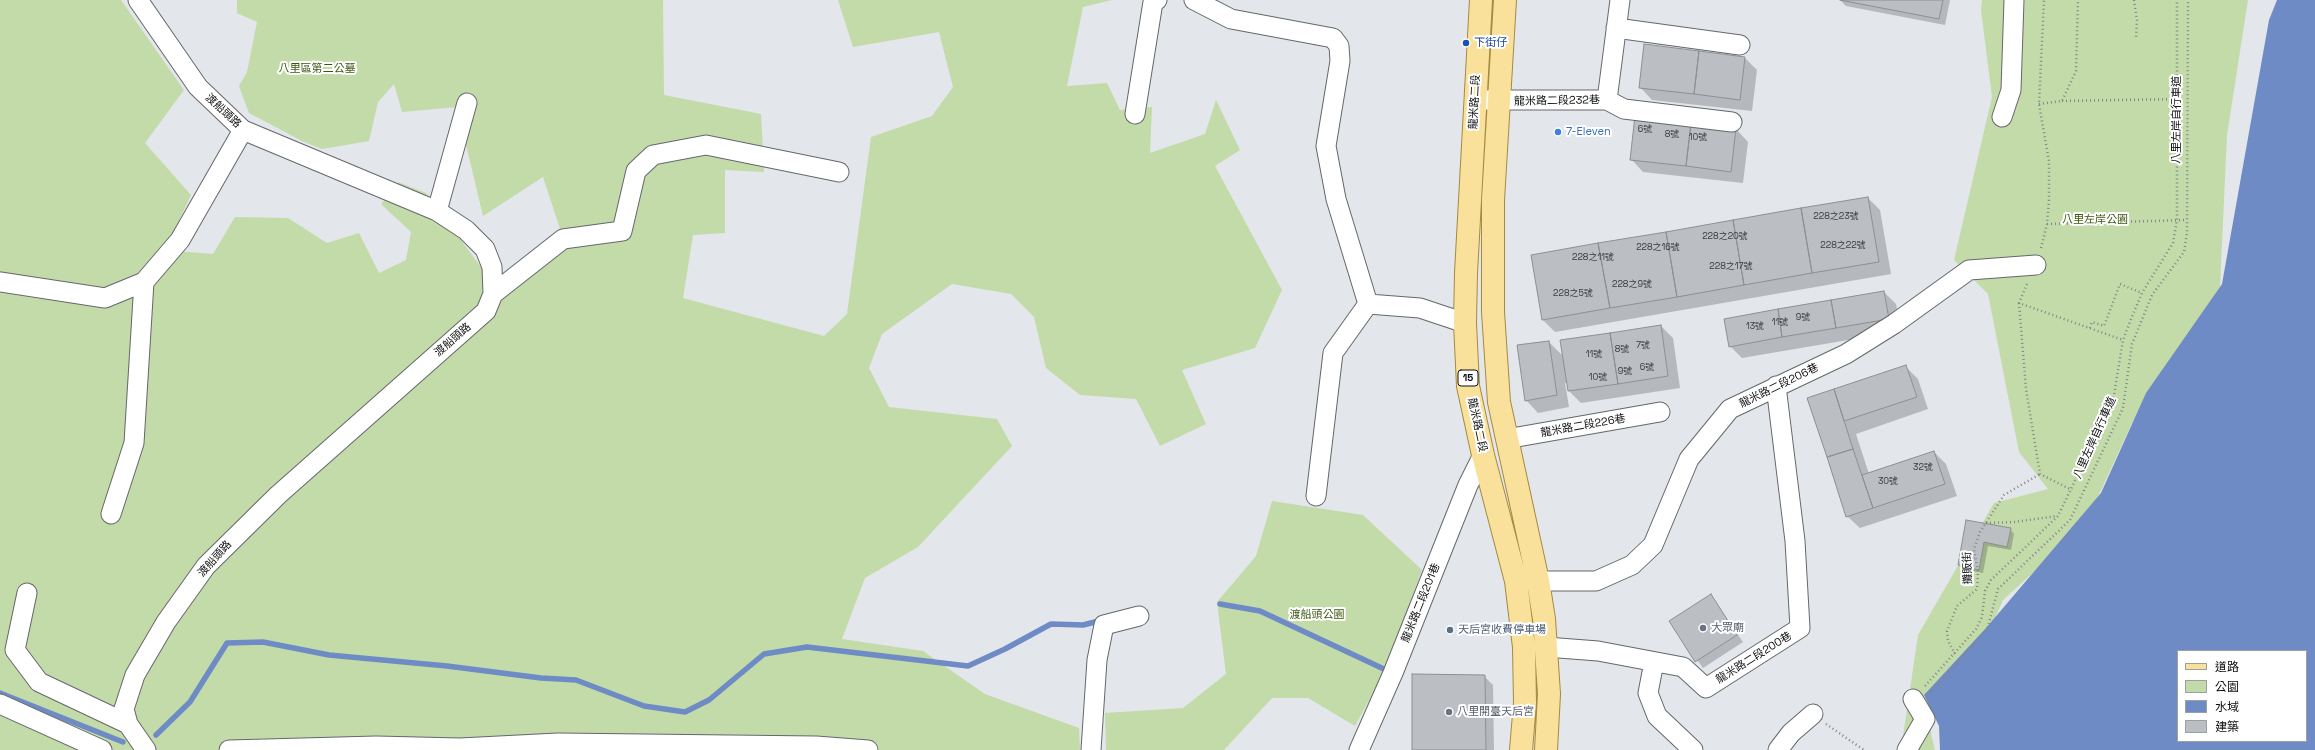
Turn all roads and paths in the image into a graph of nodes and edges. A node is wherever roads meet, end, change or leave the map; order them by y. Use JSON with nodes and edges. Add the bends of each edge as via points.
{"nodes":[{"id":1,"x":138,"y":0,"type":"edge"},
{"id":2,"x":1157,"y":0,"type":"edge"},
{"id":3,"x":1194,"y":0,"type":"edge"},
{"id":4,"x":1481,"y":0,"type":"edge"},
{"id":5,"x":1505,"y":0,"type":"edge"},
{"id":6,"x":1620,"y":0,"type":"edge"},
{"id":7,"x":2014,"y":0,"type":"edge"},
{"id":8,"x":2044,"y":0,"type":"edge"},
{"id":9,"x":2078,"y":0,"type":"edge"},
{"id":10,"x":2134,"y":0,"type":"edge"},
{"id":11,"x":2177,"y":0,"type":"edge"},
{"id":12,"x":2188,"y":0,"type":"edge"},
{"id":13,"x":1616,"y":28,"type":"junction"},
{"id":14,"x":2136,"y":39,"type":"dead end"},
{"id":15,"x":1740,"y":45,"type":"dead end"},
{"id":16,"x":2177,"y":99,"type":"junction"},
{"id":17,"x":1475,"y":100,"type":"junction"},
{"id":18,"x":1607,"y":100,"type":"junction"},
{"id":19,"x":2062,"y":101,"type":"junction"},
{"id":20,"x":1499,"y":102,"type":"junction"},
{"id":21,"x":467,"y":103,"type":"dead end"},
{"id":22,"x":2039,"y":104,"type":"junction"},
{"id":23,"x":1135,"y":114,"type":"dead end"},
{"id":24,"x":2002,"y":117,"type":"dead end"},
{"id":25,"x":1732,"y":122,"type":"dead end"},
{"id":26,"x":244,"y":130,"type":"junction"},
{"id":27,"x":839,"y":172,"type":"dead end"},
{"id":28,"x":437,"y":211,"type":"junction"},
{"id":29,"x":2177,"y":220,"type":"junction"},
{"id":30,"x":2187,"y":220,"type":"junction"},
{"id":31,"x":2047,"y":224,"type":"junction"},
{"id":32,"x":2036,"y":264,"type":"junction"},
{"id":33,"x":0,"y":282,"type":"edge"},
{"id":34,"x":144,"y":282,"type":"junction"},
{"id":35,"x":2142,"y":293,"type":"junction"},
{"id":36,"x":493,"y":294,"type":"junction"},
{"id":37,"x":2019,"y":303,"type":"junction"},
{"id":38,"x":1368,"y":304,"type":"junction"},
{"id":39,"x":1465,"y":323,"type":"junction"},
{"id":40,"x":2090,"y":328,"type":"junction"},
{"id":41,"x":2123,"y":340,"type":"junction"},
{"id":42,"x":1776,"y":386,"type":"junction"},
{"id":43,"x":1660,"y":412,"type":"dead end"},
{"id":44,"x":1506,"y":439,"type":"junction"},
{"id":45,"x":1483,"y":455,"type":"junction"},
{"id":46,"x":2040,"y":474,"type":"junction"},
{"id":47,"x":2072,"y":490,"type":"junction"},
{"id":48,"x":1316,"y":496,"type":"dead end"},
{"id":49,"x":111,"y":514,"type":"dead end"},
{"id":50,"x":2058,"y":516,"type":"junction"},
{"id":51,"x":1986,"y":523,"type":"junction"},
{"id":52,"x":1538,"y":581,"type":"junction"},
{"id":53,"x":27,"y":593,"type":"dead end"},
{"id":54,"x":1140,"y":616,"type":"dead end"},
{"id":55,"x":1546,"y":647,"type":"junction"},
{"id":56,"x":1955,"y":654,"type":"junction"},
{"id":57,"x":1654,"y":662,"type":"junction"},
{"id":58,"x":1916,"y":703,"type":"junction"},
{"id":59,"x":0,"y":704,"type":"edge"},
{"id":60,"x":1813,"y":714,"type":"joint"},
{"id":61,"x":128,"y":724,"type":"junction"},
{"id":62,"x":102,"y":750,"type":"edge"},
{"id":63,"x":146,"y":750,"type":"edge"},
{"id":64,"x":229,"y":750,"type":"edge"},
{"id":65,"x":868,"y":750,"type":"edge"},
{"id":66,"x":1091,"y":750,"type":"edge"},
{"id":67,"x":1359,"y":750,"type":"edge"},
{"id":68,"x":1521,"y":750,"type":"edge"},
{"id":69,"x":1546,"y":750,"type":"edge"},
{"id":70,"x":1693,"y":750,"type":"edge"},
{"id":71,"x":1778,"y":750,"type":"edge"},
{"id":72,"x":1864,"y":750,"type":"edge"},
{"id":73,"x":1907,"y":750,"type":"edge"}],
"edges":[{"from":1,"to":26,"type":"street","name":"渡船頭路","via":[[198,87]]},
{"from":2,"to":23,"type":"street","via":[[1153,2]]},
{"from":3,"to":38,"type":"street","via":[[1231,19],[1333,38],[1339,46],[1340,61],[1326,146],[1336,199]]},
{"from":4,"to":17,"type":"main road","name":"龍米路二段","number":"15"},
{"from":5,"to":20,"type":"main road"},
{"from":6,"to":13,"type":"street"},
{"from":7,"to":24,"type":"street","via":[[2011,90]]},
{"from":8,"to":22,"type":"path"},
{"from":9,"to":19,"type":"path","via":[[2076,71]]},
{"from":10,"to":14,"type":"path"},
{"from":11,"to":16,"type":"path","name":"八里左岸自行車道"},
{"from":12,"to":30,"type":"path"},
{"from":13,"to":15,"type":"street"},
{"from":13,"to":18,"type":"street"},
{"from":16,"to":19,"type":"path"},
{"from":16,"to":29,"type":"path","name":"八里左岸自行車道"},
{"from":17,"to":20,"type":"street","name":"龍米路二段232巷"},
{"from":17,"to":39,"type":"main road","name":"龍米路二段","number":"15"},
{"from":18,"to":20,"type":"street","name":"龍米路二段232巷"},
{"from":18,"to":25,"type":"street","name":"龍米路二段232巷","via":[[1624,109]]},
{"from":19,"to":22,"type":"path"},
{"from":20,"to":44,"type":"main road","via":[[1494,200],[1493,312],[1499,402]]},
{"from":21,"to":28,"type":"street"},
{"from":22,"to":31,"type":"path","via":[[2049,161]]},
{"from":26,"to":28,"type":"street","name":"渡船頭路"},
{"from":26,"to":34,"type":"street","via":[[180,240]]},
{"from":27,"to":36,"type":"street","via":[[706,145],[653,156],[636,171],[622,231],[563,239]]},
{"from":28,"to":36,"type":"street","name":"渡船頭路","via":[[466,230],[485,249],[492,267]]},
{"from":29,"to":30,"type":"path"},
{"from":29,"to":31,"type":"path"},
{"from":29,"to":35,"type":"path","name":"八里左岸自行車道","via":[[2173,243]]},
{"from":30,"to":58,"type":"path","via":[[2184,252],[2152,295],[2132,344],[2123,408],[2070,520],[1998,589],[1987,630]]},
{"from":31,"to":32,"type":"path"},
{"from":32,"to":37,"type":"path"},
{"from":32,"to":42,"type":"street","name":"龍米路二段206巷","via":[[1969,270],[1894,324],[1846,354]]},
{"from":33,"to":34,"type":"street","via":[[105,298]]},
{"from":34,"to":49,"type":"street","via":[[134,443]]},
{"from":35,"to":40,"type":"path","via":[[2120,284],[2104,326],[2092,322]]},
{"from":35,"to":41,"type":"path","name":"八里左岸自行車道"},
{"from":36,"to":61,"type":"street","name":"渡船頭路","via":[[486,311],[278,495],[206,566],[166,622],[135,675],[124,709]]},
{"from":37,"to":40,"type":"path"},
{"from":37,"to":46,"type":"path","via":[[2026,389]]},
{"from":38,"to":39,"type":"street","via":[[1420,308]]},
{"from":38,"to":48,"type":"street","via":[[1333,353]]},
{"from":39,"to":45,"type":"main road","name":"龍米路二段","number":"15","via":[[1468,386]]},
{"from":40,"to":41,"type":"path"},
{"from":41,"to":47,"type":"path","name":"八里左岸自行車道","via":[[2113,401]]},
{"from":42,"to":52,"type":"street","name":"龍米路二段206巷","via":[[1730,409],[1689,459],[1653,545],[1632,564],[1596,581]]},
{"from":42,"to":57,"type":"street","name":"龍米路二段200巷","via":[[1795,541],[1800,628],[1706,688],[1683,668]]},
{"from":43,"to":44,"type":"street","name":"龍米路二段226巷"},
{"from":44,"to":45,"type":"main road"},
{"from":44,"to":52,"type":"main road"},
{"from":45,"to":67,"type":"street","name":"龍米路二段201巷","via":[[1468,485],[1394,673]]},
{"from":45,"to":68,"type":"main road","name":"龍米路二段","number":"15","via":[[1517,588],[1524,647],[1525,704]]},
{"from":46,"to":47,"type":"path"},
{"from":46,"to":51,"type":"path","name":"攤販街","via":[[2004,495],[1990,513]]},
{"from":47,"to":50,"type":"path","name":"八里左岸自行車道"},
{"from":50,"to":51,"type":"path"},
{"from":50,"to":56,"type":"path","name":"八里左岸自行車道","via":[[1991,580],[1985,591],[1982,617],[1976,629]]},
{"from":51,"to":56,"type":"path","name":"攤販街","via":[[1974,549],[1978,572],[1977,590],[1957,606],[1947,631],[1948,641]]},
{"from":52,"to":55,"type":"main road"},
{"from":53,"to":61,"type":"street","via":[[15,650],[39,682]]},
{"from":54,"to":66,"type":"street","via":[[1104,625],[1098,660]]},
{"from":55,"to":57,"type":"street","name":"龍米路二段200巷","via":[[1598,651]]},
{"from":55,"to":69,"type":"main road","via":[[1549,694]]},
{"from":56,"to":58,"type":"path","name":"八里左岸自行車道"},
{"from":57,"to":70,"type":"street","via":[[1648,693],[1657,716]]},
{"from":58,"to":73,"type":"street","via":[[1925,719]]},
{"from":59,"to":62,"type":"street"},
{"from":60,"to":71,"type":"street","via":[[1791,733]]},
{"from":60,"to":72,"type":"path"},
{"from":61,"to":63,"type":"street","name":"渡船頭路"},
{"from":64,"to":65,"type":"street","via":[[376,746],[460,748],[558,743],[816,746]]}]}
